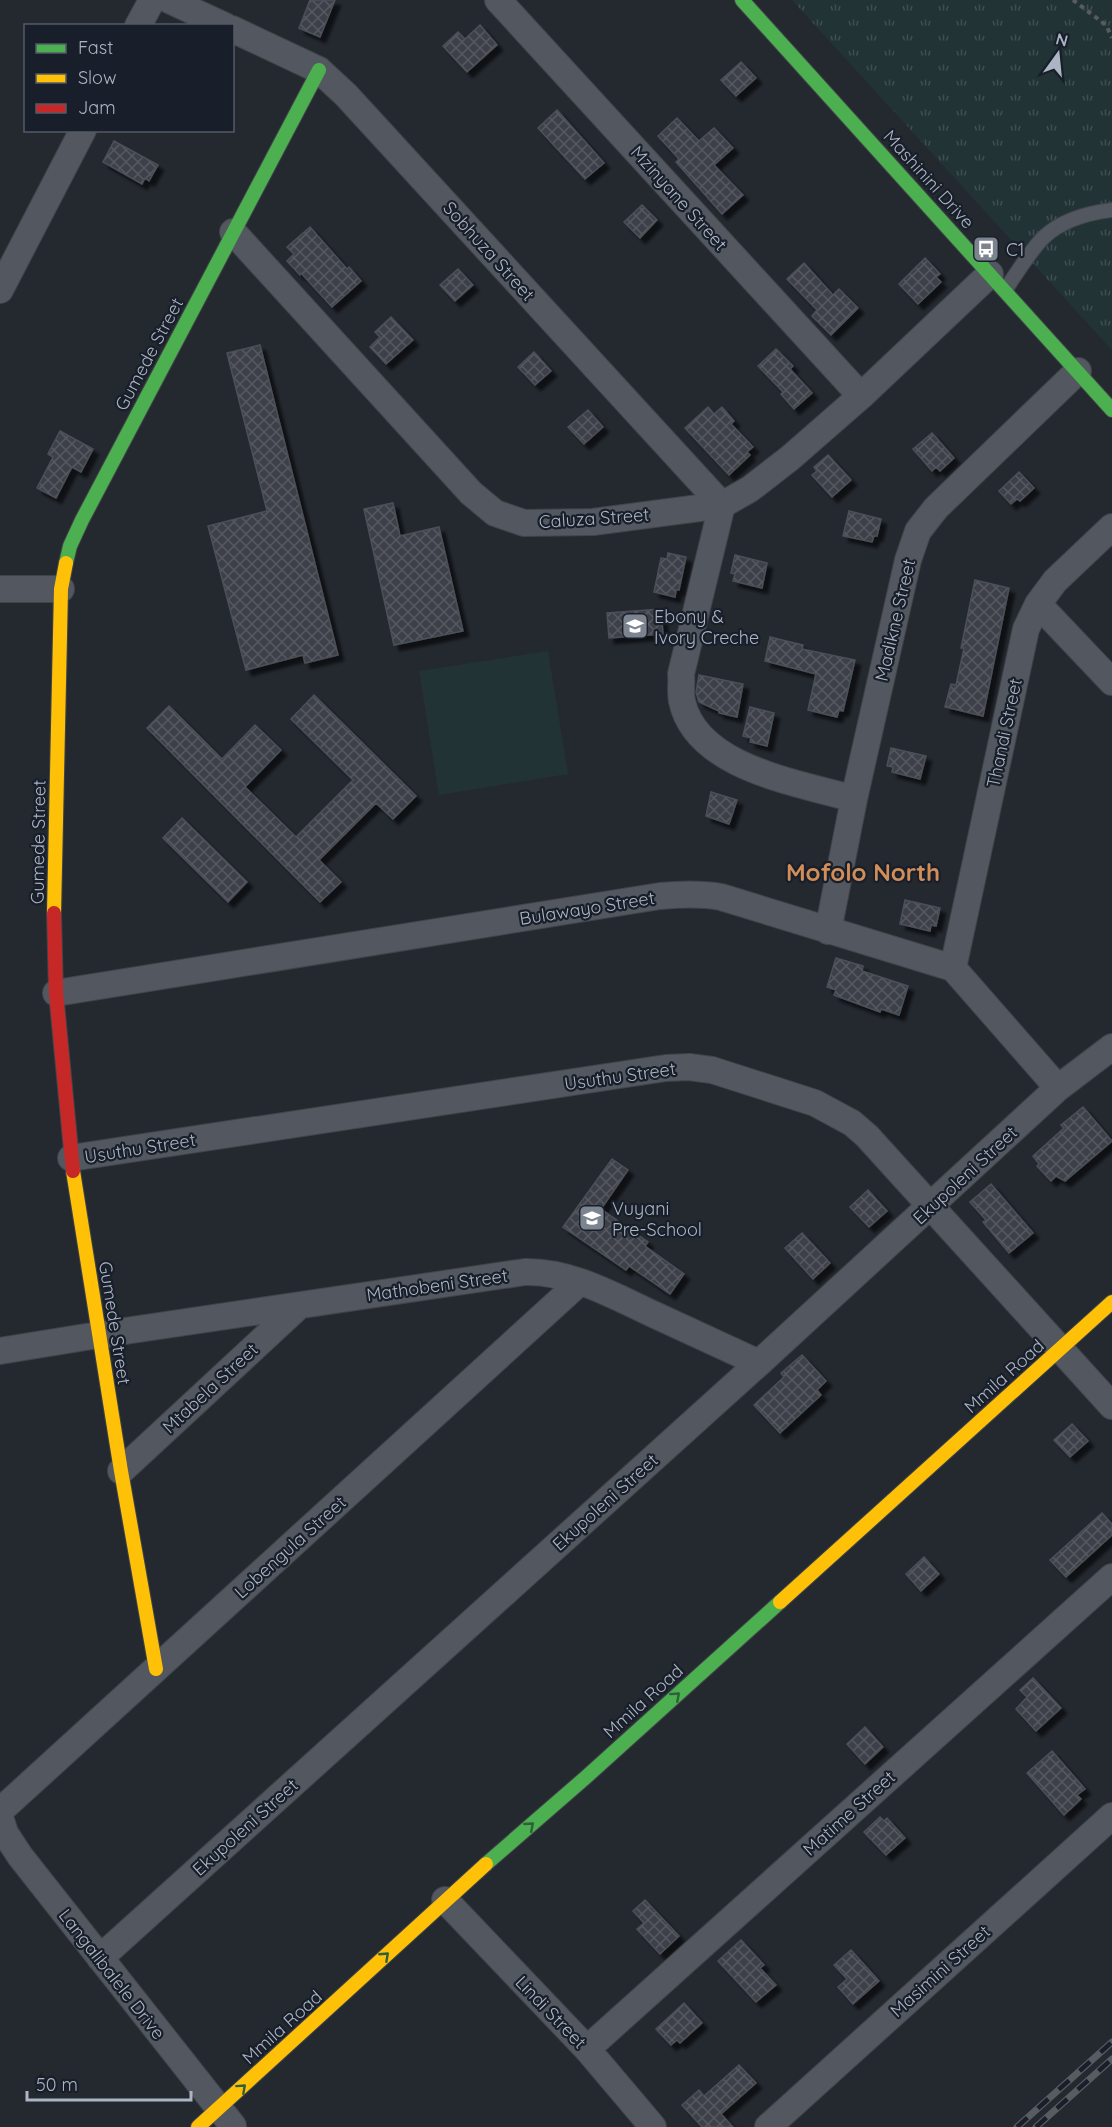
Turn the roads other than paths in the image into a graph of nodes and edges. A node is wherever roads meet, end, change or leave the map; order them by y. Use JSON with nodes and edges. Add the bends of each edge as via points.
{"nodes":[{"id":1,"x":152,"y":0,"type":"edge"},
{"id":2,"x":169,"y":0,"type":"edge"},
{"id":3,"x":498,"y":0,"type":"edge"},
{"id":4,"x":742,"y":0,"type":"edge"},
{"id":5,"x":139,"y":24,"type":"edge"},
{"id":6,"x":221,"y":24,"type":"edge"},
{"id":7,"x":234,"y":30,"type":"edge"},
{"id":8,"x":319,"y":70,"type":"junction"},
{"id":9,"x":82,"y":132,"type":"edge"},
{"id":10,"x":1112,"y":210,"type":"edge"},
{"id":11,"x":234,"y":232,"type":"junction"},
{"id":12,"x":998,"y":282,"type":"junction"},
{"id":13,"x":0,"y":290,"type":"edge"},
{"id":14,"x":1078,"y":372,"type":"junction"},
{"id":15,"x":861,"y":396,"type":"junction"},
{"id":16,"x":1112,"y":410,"type":"edge"},
{"id":17,"x":722,"y":506,"type":"junction"},
{"id":18,"x":1112,"y":527,"type":"edge"},
{"id":19,"x":0,"y":589,"type":"edge"},
{"id":20,"x":61,"y":589,"type":"junction"},
{"id":21,"x":1038,"y":604,"type":"junction"},
{"id":22,"x":1112,"y":682,"type":"edge"},
{"id":23,"x":854,"y":799,"type":"junction"},
{"id":24,"x":828,"y":931,"type":"junction"},
{"id":25,"x":953,"y":968,"type":"junction"},
{"id":26,"x":56,"y":993,"type":"junction"},
{"id":27,"x":1112,"y":1047,"type":"edge"},
{"id":28,"x":1058,"y":1089,"type":"junction"},
{"id":29,"x":71,"y":1158,"type":"junction"},
{"id":30,"x":931,"y":1206,"type":"junction"},
{"id":31,"x":580,"y":1282,"type":"junction"},
{"id":32,"x":1112,"y":1302,"type":"edge"},
{"id":33,"x":300,"y":1305,"type":"junction"},
{"id":34,"x":98,"y":1335,"type":"junction"},
{"id":35,"x":0,"y":1351,"type":"edge"},
{"id":36,"x":1069,"y":1357,"type":"junction"},
{"id":37,"x":759,"y":1363,"type":"junction"},
{"id":38,"x":1112,"y":1406,"type":"edge"},
{"id":39,"x":121,"y":1471,"type":"junction"},
{"id":40,"x":1112,"y":1577,"type":"edge"},
{"id":41,"x":156,"y":1669,"type":"junction"},
{"id":42,"x":0,"y":1811,"type":"edge"},
{"id":43,"x":1112,"y":1816,"type":"edge"},
{"id":44,"x":0,"y":1817,"type":"edge"},
{"id":45,"x":455,"y":1911,"type":"junction"},
{"id":46,"x":100,"y":1958,"type":"junction"},
{"id":47,"x":587,"y":2049,"type":"junction"},
{"id":48,"x":634,"y":2116,"type":"edge"},
{"id":49,"x":231,"y":2120,"type":"edge"},
{"id":50,"x":198,"y":2127,"type":"edge"},
{"id":51,"x":653,"y":2127,"type":"edge"},
{"id":52,"x":768,"y":2127,"type":"edge"}],
"edges":[{"from":1,"to":5,"type":"street"},
{"from":2,"to":6,"type":"street"},
{"from":3,"to":15,"type":"street","name":"Mzinyane Street"},
{"from":4,"to":12,"type":"street","name":"Mashinini Drive"},
{"from":7,"to":8,"type":"street","name":"Sobhuza Street"},
{"from":8,"to":11,"type":"street","name":"Gumede Street"},
{"from":8,"to":17,"type":"street","name":"Sobhuza Street"},
{"from":9,"to":13,"type":"street"},
{"from":10,"to":12,"type":"lane","via":[[1087,213],[1064,224],[1043,238]]},
{"from":11,"to":17,"type":"street","name":"Caluza Street","via":[[471,493],[495,513],[524,524],[593,522]]},
{"from":11,"to":20,"type":"street","name":"Gumede Street","via":[[82,520],[70,546]]},
{"from":12,"to":14,"type":"street","name":"Mashinini Drive"},
{"from":12,"to":15,"type":"street","name":"Caluza Street"},
{"from":14,"to":16,"type":"street","name":"Mashinini Drive"},
{"from":14,"to":23,"type":"street","name":"Madikne Street","via":[[936,508],[918,531]]},
{"from":15,"to":17,"type":"street","name":"Caluza Street","via":[[774,471]]},
{"from":17,"to":23,"type":"street","via":[[681,674],[682,702],[691,722],[720,754],[745,767]]},
{"from":18,"to":21,"type":"street","name":"Thandi Street","via":[[1055,581]]},
{"from":19,"to":20,"type":"street"},
{"from":20,"to":26,"type":"street","name":"Gumede Street","via":[[54,907]]},
{"from":21,"to":22,"type":"street"},
{"from":21,"to":25,"type":"street","name":"Thandi Street","via":[[1026,629]]},
{"from":23,"to":24,"type":"street","name":"Madikne Street"},
{"from":24,"to":25,"type":"street","name":"Bulawayo Street"},
{"from":24,"to":26,"type":"street","name":"Bulawayo Street","via":[[721,897],[687,893]]},
{"from":25,"to":28,"type":"street"},
{"from":26,"to":29,"type":"street","name":"Gumede Street"},
{"from":27,"to":28,"type":"street","name":"Ekupoleni Street"},
{"from":28,"to":30,"type":"street","name":"Ekupoleni Street"},
{"from":29,"to":30,"type":"street","name":"Usuthu Street","via":[[689,1067],[712,1070],[834,1112],[867,1136]]},
{"from":29,"to":34,"type":"street","name":"Gumede Street"},
{"from":30,"to":36,"type":"street","name":"Usuthu Street"},
{"from":30,"to":37,"type":"street","name":"Ekupoleni Street"},
{"from":31,"to":33,"type":"street","name":"Mathobeni Street","via":[[558,1274],[525,1272]]},
{"from":31,"to":37,"type":"street","name":"Mathobeni Street"},
{"from":31,"to":41,"type":"street","name":"Lobengula Street"},
{"from":32,"to":36,"type":"street","name":"Mmila Road"},
{"from":33,"to":34,"type":"street","name":"Mathobeni Street"},
{"from":33,"to":39,"type":"street","name":"Mtabela Street"},
{"from":34,"to":35,"type":"street","name":"Mathobeni Street"},
{"from":34,"to":39,"type":"street","name":"Gumede Street"},
{"from":36,"to":38,"type":"street","name":"Usuthu Street"},
{"from":45,"to":36,"type":"street","name":"Mmila Road","one_way":true,"via":[[585,1778]]},
{"from":37,"to":46,"type":"street","name":"Ekupoleni Street"},
{"from":39,"to":41,"type":"street","name":"Gumede Street"},
{"from":40,"to":47,"type":"street","name":"Matime Street"},
{"from":41,"to":42,"type":"street","name":"Lobengula Street"},
{"from":43,"to":52,"type":"street","name":"Masimini Street"},
{"from":44,"to":46,"type":"street","name":"Langalibalele Drive","via":[[11,1844]]},
{"from":45,"to":47,"type":"street","name":"Lindi Street"},
{"from":49,"to":45,"type":"street","name":"Mmila Road","one_way":true},
{"from":46,"to":49,"type":"street","name":"Langalibalele Drive"},
{"from":47,"to":48,"type":"street","name":"Lindi Street"},
{"from":48,"to":51,"type":"street","name":"Lindi Street"},
{"from":49,"to":50,"type":"street","name":"Mmila Road"}]}
